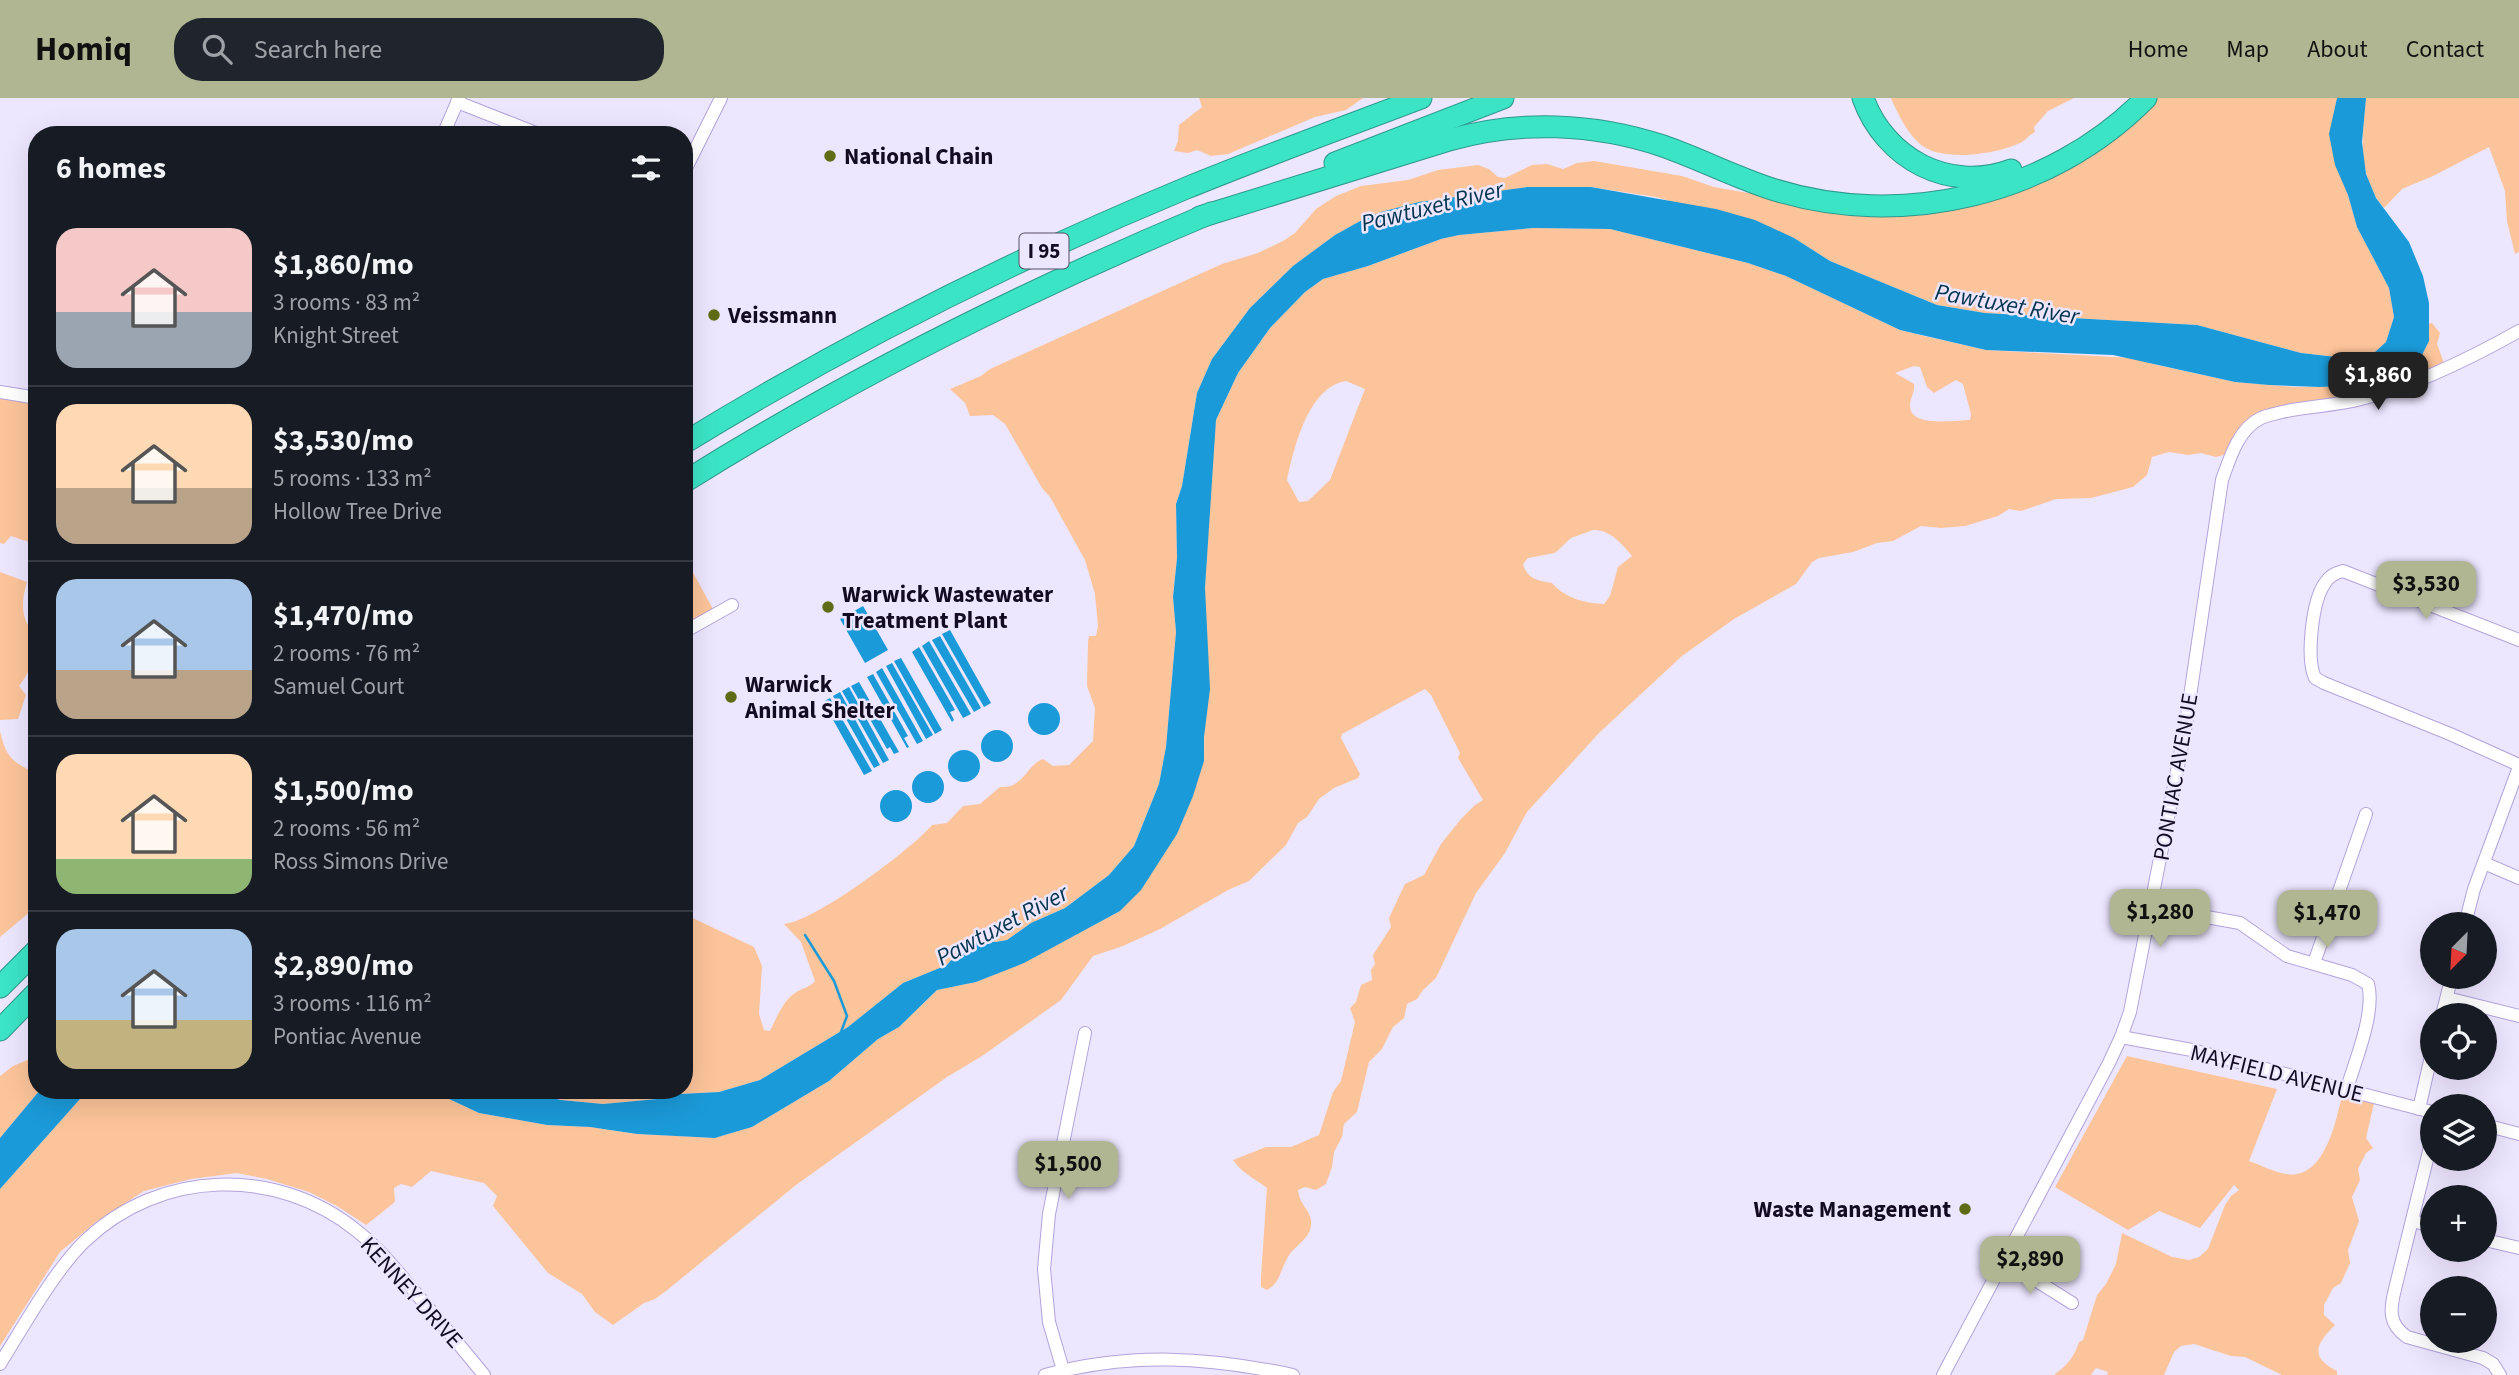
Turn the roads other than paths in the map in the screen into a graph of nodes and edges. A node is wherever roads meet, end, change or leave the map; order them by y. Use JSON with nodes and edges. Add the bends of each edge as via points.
{"nodes":[{"id":1,"x":721,"y":98,"type":"edge"},
{"id":2,"x":1421,"y":98,"type":"edge"},
{"id":3,"x":1503,"y":98,"type":"edge"},
{"id":4,"x":1863,"y":98,"type":"edge"},
{"id":5,"x":2128,"y":98,"type":"edge"},
{"id":6,"x":2146,"y":98,"type":"edge"},
{"id":7,"x":458,"y":100,"type":"edge"},
{"id":8,"x":447,"y":126,"type":"edge"},
{"id":9,"x":520,"y":126,"type":"edge"},
{"id":10,"x":693,"y":154,"type":"edge"},
{"id":11,"x":1200,"y":217,"type":"junction"},
{"id":12,"x":2519,"y":331,"type":"edge"},
{"id":13,"x":0,"y":392,"type":"edge"},
{"id":14,"x":28,"y":397,"type":"edge"},
{"id":15,"x":693,"y":438,"type":"edge"},
{"id":16,"x":693,"y":477,"type":"edge"},
{"id":17,"x":732,"y":605,"type":"dead end"},
{"id":18,"x":693,"y":627,"type":"edge"},
{"id":19,"x":2519,"y":640,"type":"edge"},
{"id":20,"x":2519,"y":766,"type":"edge"},
{"id":21,"x":2367,"y":814,"type":"dead end"},
{"id":22,"x":2484,"y":863,"type":"junction"},
{"id":23,"x":2519,"y":878,"type":"edge"},
{"id":24,"x":2151,"y":907,"type":"junction"},
{"id":25,"x":2469,"y":912,"type":"edge"},
{"id":26,"x":28,"y":959,"type":"edge"},
{"id":27,"x":2314,"y":963,"type":"junction"},
{"id":28,"x":0,"y":987,"type":"edge"},
{"id":29,"x":2449,"y":989,"type":"edge"},
{"id":30,"x":2447,"y":998,"type":"junction"},
{"id":31,"x":28,"y":1001,"type":"edge"},
{"id":32,"x":2446,"y":1003,"type":"edge"},
{"id":33,"x":2519,"y":1016,"type":"edge"},
{"id":34,"x":0,"y":1030,"type":"edge"},
{"id":35,"x":1085,"y":1032,"type":"dead end"},
{"id":36,"x":2121,"y":1037,"type":"junction"},
{"id":37,"x":2426,"y":1080,"type":"edge"},
{"id":38,"x":2346,"y":1092,"type":"junction"},
{"id":39,"x":2419,"y":1109,"type":"joint"},
{"id":40,"x":2497,"y":1128,"type":"edge"},
{"id":41,"x":2519,"y":1134,"type":"edge"},
{"id":42,"x":2425,"y":1171,"type":"edge"},
{"id":43,"x":2413,"y":1221,"type":"junction"},
{"id":44,"x":2420,"y":1223,"type":"edge"},
{"id":45,"x":2497,"y":1243,"type":"edge"},
{"id":46,"x":2519,"y":1248,"type":"edge"},
{"id":47,"x":2006,"y":1261,"type":"junction"},
{"id":48,"x":2072,"y":1303,"type":"dead end"},
{"id":49,"x":0,"y":1364,"type":"edge"},
{"id":50,"x":1063,"y":1370,"type":"junction"},
{"id":51,"x":484,"y":1375,"type":"edge"},
{"id":52,"x":1045,"y":1375,"type":"edge"},
{"id":53,"x":1293,"y":1375,"type":"edge"},
{"id":54,"x":1943,"y":1375,"type":"edge"},
{"id":55,"x":2500,"y":1375,"type":"edge"}],
"edges":[{"from":1,"to":10,"type":"street"},
{"from":2,"to":15,"type":"highway","number":"I 95","via":[[1183,190],[1018,263],[813,367]]},
{"from":3,"to":11,"type":"highway","number":"I 95"},
{"from":4,"to":5,"type":"highway","via":[[1878,129],[1905,156],[1938,173],[1978,178],[2024,166],[2062,147]]},
{"from":6,"to":11,"type":"highway","via":[[2106,133],[2050,167],[1986,192],[1927,204],[1862,206],[1817,200],[1764,186],[1641,140],[1579,128],[1524,127],[1458,137]]},
{"from":7,"to":8,"type":"street"},
{"from":7,"to":9,"type":"street"},
{"from":11,"to":16,"type":"highway","number":"I 95","via":[[919,349]]},
{"from":12,"to":24,"type":"street","name":"PONTIAC AVENUE","via":[[2388,391],[2262,417],[2236,444],[2222,480],[2185,730]]},
{"from":13,"to":14,"type":"street"},
{"from":17,"to":18,"type":"street"},
{"from":19,"to":20,"type":"street","via":[[2343,571],[2322,586],[2309,658],[2315,678]]},
{"from":20,"to":22,"type":"street"},
{"from":21,"to":27,"type":"street"},
{"from":22,"to":23,"type":"street"},
{"from":22,"to":25,"type":"street"},
{"from":24,"to":27,"type":"street","via":[[2240,923],[2287,956]]},
{"from":24,"to":36,"type":"street","name":"PONTIAC AVENUE"},
{"from":26,"to":28,"type":"highway"},
{"from":27,"to":38,"type":"street","via":[[2352,975],[2368,984],[2371,994]]},
{"from":29,"to":30,"type":"street"},
{"from":30,"to":32,"type":"street"},
{"from":30,"to":33,"type":"street"},
{"from":31,"to":34,"type":"highway"},
{"from":35,"to":50,"type":"street","via":[[1045,1256],[1049,1322]]},
{"from":36,"to":38,"type":"street","name":"MAYFIELD AVENUE","via":[[2192,1050]]},
{"from":36,"to":47,"type":"street","name":"PONTIAC AVENUE"},
{"from":37,"to":39,"type":"street"},
{"from":38,"to":39,"type":"street","name":"MAYFIELD AVENUE"},
{"from":40,"to":41,"type":"street"},
{"from":42,"to":43,"type":"street"},
{"from":43,"to":44,"type":"street"},
{"from":43,"to":55,"type":"street","via":[[2390,1311],[2395,1325],[2407,1337],[2483,1358]]},
{"from":45,"to":46,"type":"street"},
{"from":47,"to":48,"type":"street"},
{"from":47,"to":54,"type":"street","name":"PONTIAC AVENUE"},
{"from":49,"to":51,"type":"street","name":"KENNEY DRIVE","via":[[69,1258],[102,1227],[164,1193],[235,1184],[308,1200],[347,1223],[390,1263]]},
{"from":50,"to":52,"type":"street"},
{"from":50,"to":53,"type":"street","via":[[1132,1360],[1190,1359]]}]}
